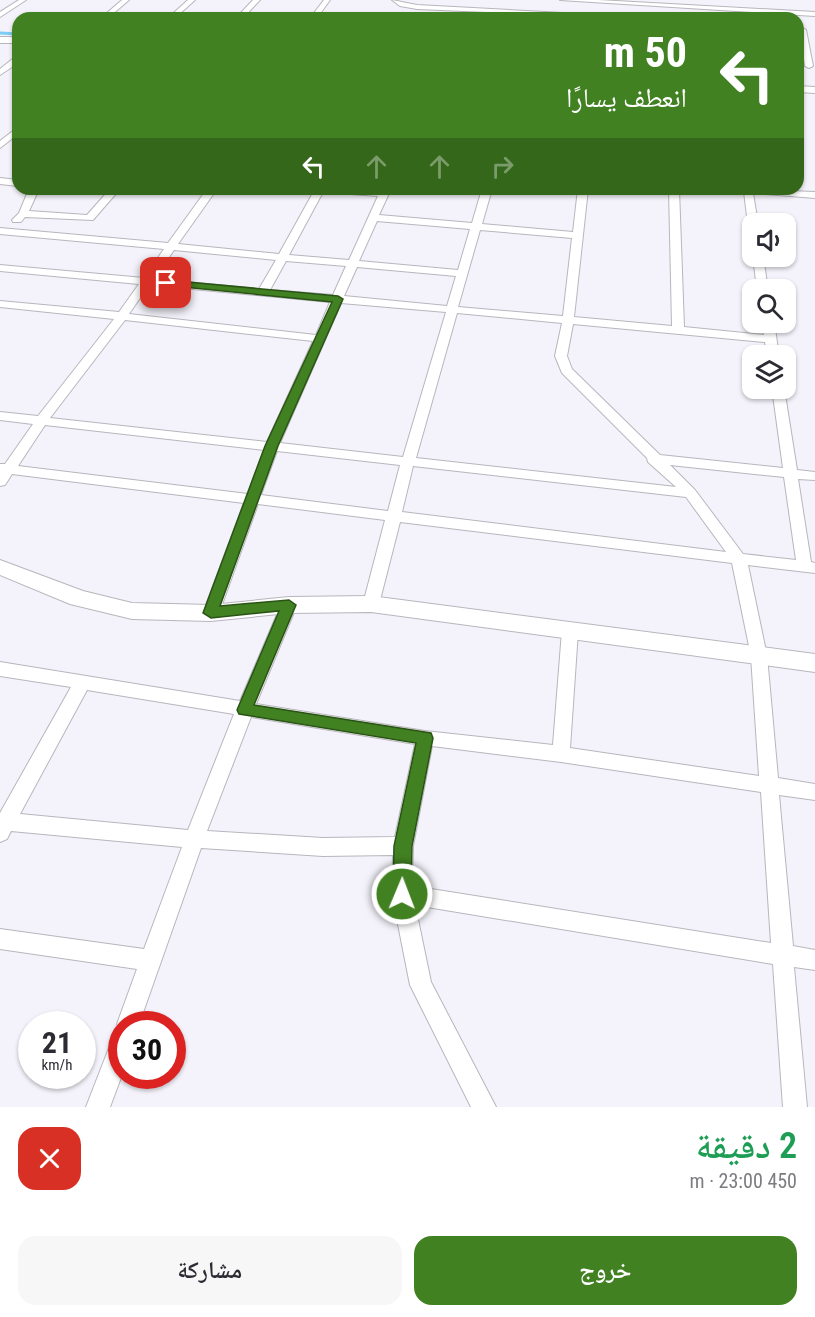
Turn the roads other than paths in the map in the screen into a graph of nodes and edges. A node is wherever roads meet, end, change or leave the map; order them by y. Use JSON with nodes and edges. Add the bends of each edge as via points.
{"nodes":[{"id":1,"x":23,"y":0,"type":"edge"},
{"id":2,"x":126,"y":0,"type":"edge"},
{"id":3,"x":192,"y":0,"type":"edge"},
{"id":4,"x":257,"y":0,"type":"edge"},
{"id":5,"x":327,"y":0,"type":"edge"},
{"id":6,"x":395,"y":0,"type":"edge"},
{"id":7,"x":563,"y":0,"type":"edge"},
{"id":8,"x":696,"y":4,"type":"edge"},
{"id":9,"x":627,"y":5,"type":"edge"},
{"id":10,"x":429,"y":8,"type":"junction"},
{"id":11,"x":111,"y":12,"type":"edge"},
{"id":12,"x":178,"y":12,"type":"edge"},
{"id":13,"x":245,"y":12,"type":"edge"},
{"id":14,"x":318,"y":12,"type":"edge"},
{"id":15,"x":427,"y":12,"type":"edge"},
{"id":16,"x":505,"y":12,"type":"edge"},
{"id":17,"x":749,"y":12,"type":"edge"},
{"id":18,"x":0,"y":15,"type":"edge"},
{"id":19,"x":804,"y":47,"type":"edge"},
{"id":20,"x":12,"y":64,"type":"edge"},
{"id":21,"x":812,"y":66,"type":"edge"},
{"id":22,"x":0,"y":73,"type":"edge"},
{"id":23,"x":12,"y":136,"type":"edge"},
{"id":24,"x":0,"y":146,"type":"edge"},
{"id":25,"x":31,"y":195,"type":"edge"},
{"id":26,"x":110,"y":195,"type":"edge"},
{"id":27,"x":208,"y":195,"type":"edge"},
{"id":28,"x":315,"y":195,"type":"edge"},
{"id":29,"x":384,"y":195,"type":"edge"},
{"id":30,"x":485,"y":195,"type":"edge"},
{"id":31,"x":582,"y":195,"type":"edge"},
{"id":32,"x":674,"y":195,"type":"edge"},
{"id":33,"x":749,"y":195,"type":"edge"},
{"id":34,"x":751,"y":213,"type":"edge"},
{"id":35,"x":23,"y":214,"type":"junction"},
{"id":36,"x":374,"y":218,"type":"junction"},
{"id":37,"x":477,"y":226,"type":"junction"},
{"id":38,"x":2,"y":233,"type":"edge"},
{"id":39,"x":577,"y":235,"type":"junction"},
{"id":40,"x":171,"y":247,"type":"junction"},
{"id":41,"x":283,"y":257,"type":"junction"},
{"id":42,"x":354,"y":264,"type":"junction"},
{"id":43,"x":0,"y":268,"type":"edge"},
{"id":44,"x":464,"y":274,"type":"junction"},
{"id":45,"x":145,"y":281,"type":"junction"},
{"id":46,"x":263,"y":292,"type":"junction"},
{"id":47,"x":338,"y":299,"type":"junction"},
{"id":48,"x":6,"y":305,"type":"edge"},
{"id":49,"x":453,"y":310,"type":"junction"},
{"id":50,"x":122,"y":316,"type":"junction"},
{"id":51,"x":0,"y":319,"type":"edge"},
{"id":52,"x":568,"y":321,"type":"junction"},
{"id":53,"x":678,"y":331,"type":"junction"},
{"id":54,"x":770,"y":333,"type":"edge"},
{"id":55,"x":321,"y":339,"type":"junction"},
{"id":56,"x":771,"y":339,"type":"junction"},
{"id":57,"x":772,"y":345,"type":"edge"},
{"id":58,"x":780,"y":399,"type":"edge"},
{"id":59,"x":0,"y":416,"type":"edge"},
{"id":60,"x":42,"y":420,"type":"junction"},
{"id":61,"x":272,"y":446,"type":"junction"},
{"id":62,"x":653,"y":459,"type":"junction"},
{"id":63,"x":408,"y":461,"type":"junction"},
{"id":64,"x":4,"y":469,"type":"edge"},
{"id":65,"x":790,"y":474,"type":"junction"},
{"id":66,"x":815,"y":476,"type":"edge"},
{"id":67,"x":0,"y":482,"type":"edge"},
{"id":68,"x":690,"y":493,"type":"junction"},
{"id":69,"x":251,"y":499,"type":"junction"},
{"id":70,"x":395,"y":517,"type":"junction"},
{"id":71,"x":739,"y":559,"type":"junction"},
{"id":72,"x":0,"y":567,"type":"edge"},
{"id":73,"x":810,"y":567,"type":"edge"},
{"id":74,"x":371,"y":604,"type":"junction"},
{"id":75,"x":289,"y":605,"type":"junction"},
{"id":76,"x":211,"y":613,"type":"junction"},
{"id":77,"x":570,"y":631,"type":"junction"},
{"id":78,"x":759,"y":656,"type":"junction"},
{"id":79,"x":815,"y":663,"type":"edge"},
{"id":80,"x":0,"y":669,"type":"edge"},
{"id":81,"x":83,"y":682,"type":"junction"},
{"id":82,"x":244,"y":710,"type":"junction"},
{"id":83,"x":425,"y":738,"type":"junction"},
{"id":84,"x":561,"y":754,"type":"junction"},
{"id":85,"x":769,"y":786,"type":"junction"},
{"id":86,"x":815,"y":792,"type":"edge"},
{"id":87,"x":2,"y":825,"type":"edge"},
{"id":88,"x":194,"y":839,"type":"junction"},
{"id":89,"x":403,"y":846,"type":"junction"},
{"id":90,"x":402,"y":894,"type":"junction"},
{"id":91,"x":0,"y":939,"type":"edge"},
{"id":92,"x":784,"y":954,"type":"junction"},
{"id":93,"x":815,"y":960,"type":"edge"},
{"id":94,"x":152,"y":961,"type":"junction"},
{"id":95,"x":133,"y":1011,"type":"edge"},
{"id":96,"x":108,"y":1080,"type":"edge"},
{"id":97,"x":98,"y":1107,"type":"edge"},
{"id":98,"x":484,"y":1107,"type":"edge"},
{"id":99,"x":795,"y":1107,"type":"edge"}],
"edges":[{"from":1,"to":18,"type":"street"},
{"from":2,"to":11,"type":"street"},
{"from":3,"to":12,"type":"street"},
{"from":4,"to":13,"type":"street"},
{"from":5,"to":14,"type":"street"},
{"from":6,"to":10,"type":"street","via":[[402,5]]},
{"from":7,"to":9,"type":"street"},
{"from":8,"to":9,"type":"street"},
{"from":8,"to":17,"type":"street"},
{"from":10,"to":15,"type":"street"},
{"from":10,"to":16,"type":"street"},
{"from":19,"to":21,"type":"street"},
{"from":20,"to":22,"type":"street"},
{"from":23,"to":24,"type":"street"},
{"from":25,"to":35,"type":"street"},
{"from":26,"to":35,"type":"street","via":[[90,218]]},
{"from":27,"to":40,"type":"street"},
{"from":28,"to":41,"type":"street"},
{"from":29,"to":36,"type":"street"},
{"from":30,"to":37,"type":"street"},
{"from":31,"to":39,"type":"street"},
{"from":32,"to":53,"type":"street"},
{"from":33,"to":34,"type":"street"},
{"from":35,"to":38,"type":"street"},
{"from":36,"to":37,"type":"street"},
{"from":36,"to":42,"type":"street"},
{"from":37,"to":39,"type":"street"},
{"from":37,"to":44,"type":"street"},
{"from":38,"to":40,"type":"street"},
{"from":39,"to":52,"type":"street"},
{"from":40,"to":41,"type":"street"},
{"from":40,"to":45,"type":"street"},
{"from":41,"to":42,"type":"street"},
{"from":41,"to":46,"type":"street"},
{"from":42,"to":44,"type":"street"},
{"from":42,"to":47,"type":"street"},
{"from":43,"to":45,"type":"street"},
{"from":44,"to":49,"type":"street"},
{"from":45,"to":46,"type":"street"},
{"from":45,"to":50,"type":"street"},
{"from":46,"to":47,"type":"street"},
{"from":47,"to":49,"type":"street"},
{"from":47,"to":55,"type":"street"},
{"from":48,"to":50,"type":"street"},
{"from":48,"to":51,"type":"street"},
{"from":49,"to":52,"type":"street"},
{"from":49,"to":63,"type":"street"},
{"from":50,"to":55,"type":"street"},
{"from":50,"to":60,"type":"street"},
{"from":52,"to":53,"type":"street"},
{"from":52,"to":62,"type":"street","via":[[561,356],[566,370]]},
{"from":53,"to":56,"type":"street"},
{"from":54,"to":56,"type":"street"},
{"from":55,"to":61,"type":"street"},
{"from":56,"to":57,"type":"street"},
{"from":58,"to":65,"type":"street"},
{"from":59,"to":60,"type":"street"},
{"from":60,"to":61,"type":"street"},
{"from":60,"to":64,"type":"street"},
{"from":61,"to":63,"type":"street"},
{"from":61,"to":69,"type":"street"},
{"from":62,"to":65,"type":"street"},
{"from":62,"to":68,"type":"street"},
{"from":63,"to":68,"type":"street"},
{"from":63,"to":70,"type":"street"},
{"from":64,"to":67,"type":"street"},
{"from":64,"to":69,"type":"street"},
{"from":65,"to":66,"type":"street"},
{"from":65,"to":73,"type":"street"},
{"from":68,"to":71,"type":"street"},
{"from":69,"to":70,"type":"street"},
{"from":69,"to":76,"type":"street"},
{"from":70,"to":71,"type":"street"},
{"from":70,"to":74,"type":"street"},
{"from":71,"to":73,"type":"street"},
{"from":71,"to":78,"type":"street"},
{"from":72,"to":76,"type":"main road","via":[[78,598],[132,611]]},
{"from":74,"to":75,"type":"main road"},
{"from":74,"to":77,"type":"main road"},
{"from":75,"to":76,"type":"main road"},
{"from":75,"to":82,"type":"street"},
{"from":77,"to":78,"type":"main road"},
{"from":77,"to":84,"type":"street"},
{"from":78,"to":79,"type":"main road"},
{"from":78,"to":85,"type":"street"},
{"from":80,"to":81,"type":"street"},
{"from":81,"to":82,"type":"street"},
{"from":81,"to":87,"type":"street"},
{"from":82,"to":83,"type":"street"},
{"from":82,"to":88,"type":"street"},
{"from":83,"to":84,"type":"street"},
{"from":83,"to":89,"type":"street"},
{"from":84,"to":85,"type":"street"},
{"from":85,"to":86,"type":"street"},
{"from":85,"to":92,"type":"street"},
{"from":87,"to":88,"type":"street"},
{"from":88,"to":89,"type":"street","via":[[323,847]]},
{"from":88,"to":94,"type":"street"},
{"from":89,"to":90,"type":"street"},
{"from":90,"to":92,"type":"street"},
{"from":90,"to":98,"type":"street","via":[[421,985]]},
{"from":91,"to":94,"type":"street"},
{"from":92,"to":93,"type":"street"},
{"from":92,"to":99,"type":"street"},
{"from":94,"to":95,"type":"street"},
{"from":96,"to":97,"type":"street"}]}
